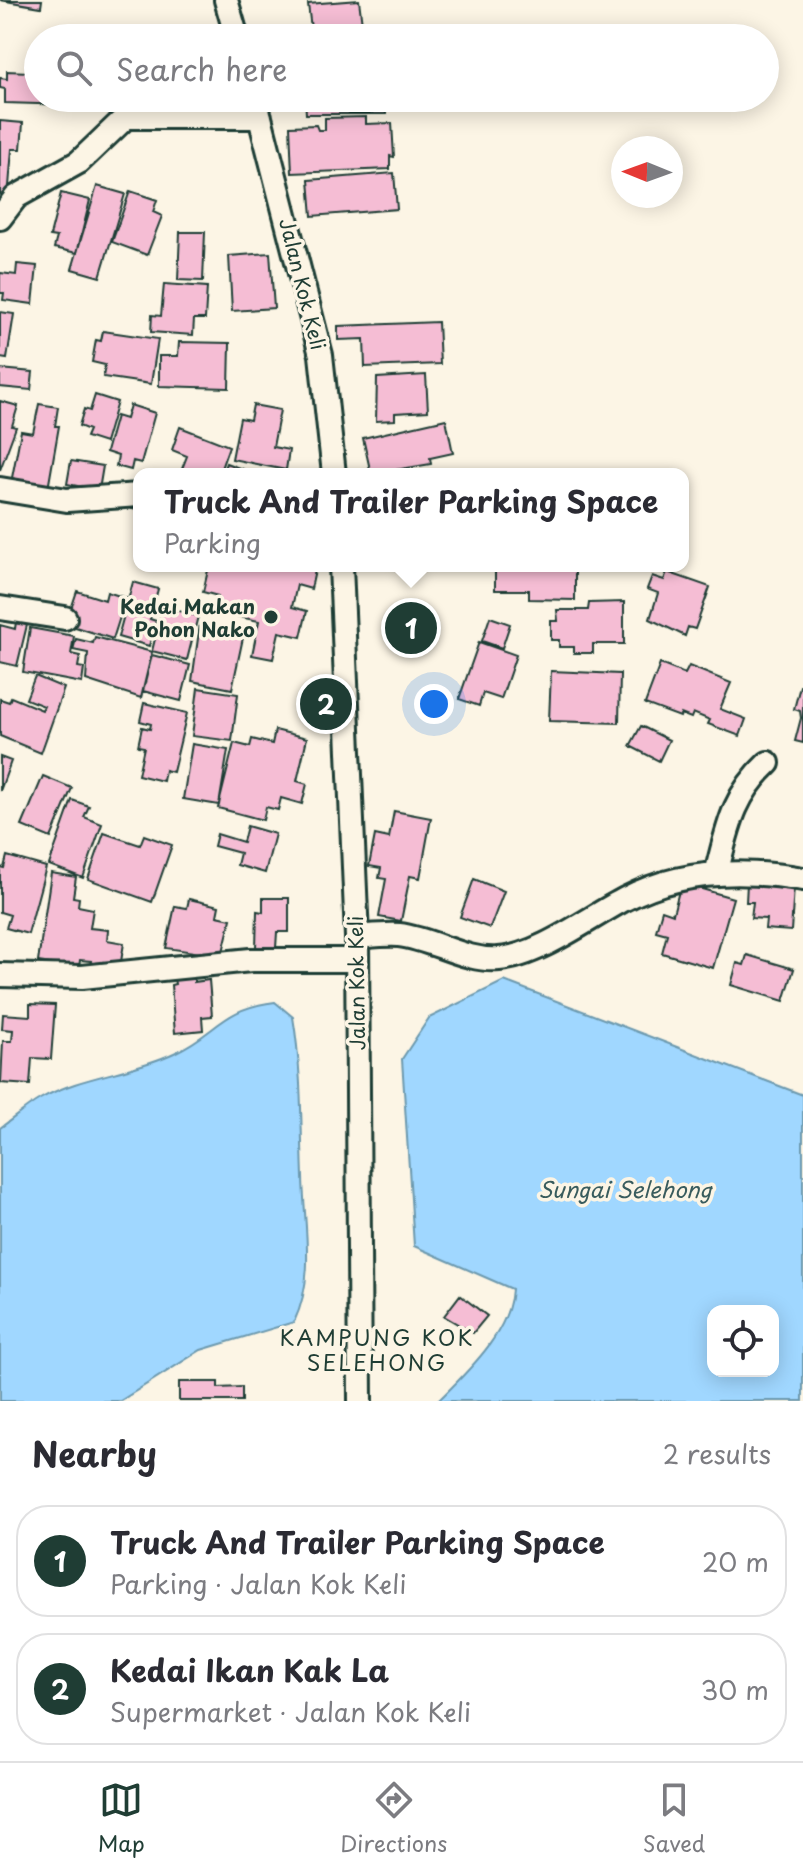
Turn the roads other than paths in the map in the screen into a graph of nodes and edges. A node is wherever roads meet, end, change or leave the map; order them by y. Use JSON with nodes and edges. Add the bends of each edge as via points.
{"nodes":[{"id":1,"x":226,"y":0,"type":"edge"},
{"id":2,"x":233,"y":24,"type":"edge"},
{"id":3,"x":199,"y":112,"type":"edge"},
{"id":4,"x":258,"y":112,"type":"edge"},
{"id":5,"x":0,"y":218,"type":"edge"},
{"id":6,"x":333,"y":468,"type":"edge"},
{"id":7,"x":0,"y":489,"type":"edge"},
{"id":8,"x":133,"y":495,"type":"edge"},
{"id":9,"x":341,"y":572,"type":"edge"},
{"id":10,"x":0,"y":608,"type":"edge"},
{"id":11,"x":65,"y":618,"type":"dead end"},
{"id":12,"x":768,"y":763,"type":"dead end"},
{"id":13,"x":716,"y":874,"type":"junction"},
{"id":14,"x":803,"y":879,"type":"edge"},
{"id":15,"x":357,"y":937,"type":"junction"},
{"id":16,"x":356,"y":960,"type":"junction"},
{"id":17,"x":0,"y":975,"type":"edge"},
{"id":18,"x":360,"y":1401,"type":"edge"}],
"edges":[{"from":1,"to":2,"type":"street"},
{"from":3,"to":5,"type":"street","via":[[126,117],[79,162],[23,191]]},
{"from":4,"to":6,"type":"street","name":"Jalan Kok Keli","via":[[321,355]]},
{"from":7,"to":8,"type":"street","via":[[67,500]]},
{"from":9,"to":15,"type":"street","name":"Jalan Kok Keli"},
{"from":10,"to":11,"type":"street"},
{"from":12,"to":13,"type":"street","via":[[746,784],[733,810]]},
{"from":13,"to":14,"type":"street"},
{"from":13,"to":15,"type":"street","via":[[652,886],[555,939],[501,959],[399,935]]},
{"from":15,"to":16,"type":"street","name":"Jalan Kok Keli"},
{"from":16,"to":17,"type":"street","via":[[251,960],[82,977]]},
{"from":16,"to":18,"type":"street","name":"Jalan Kok Keli"}]}
